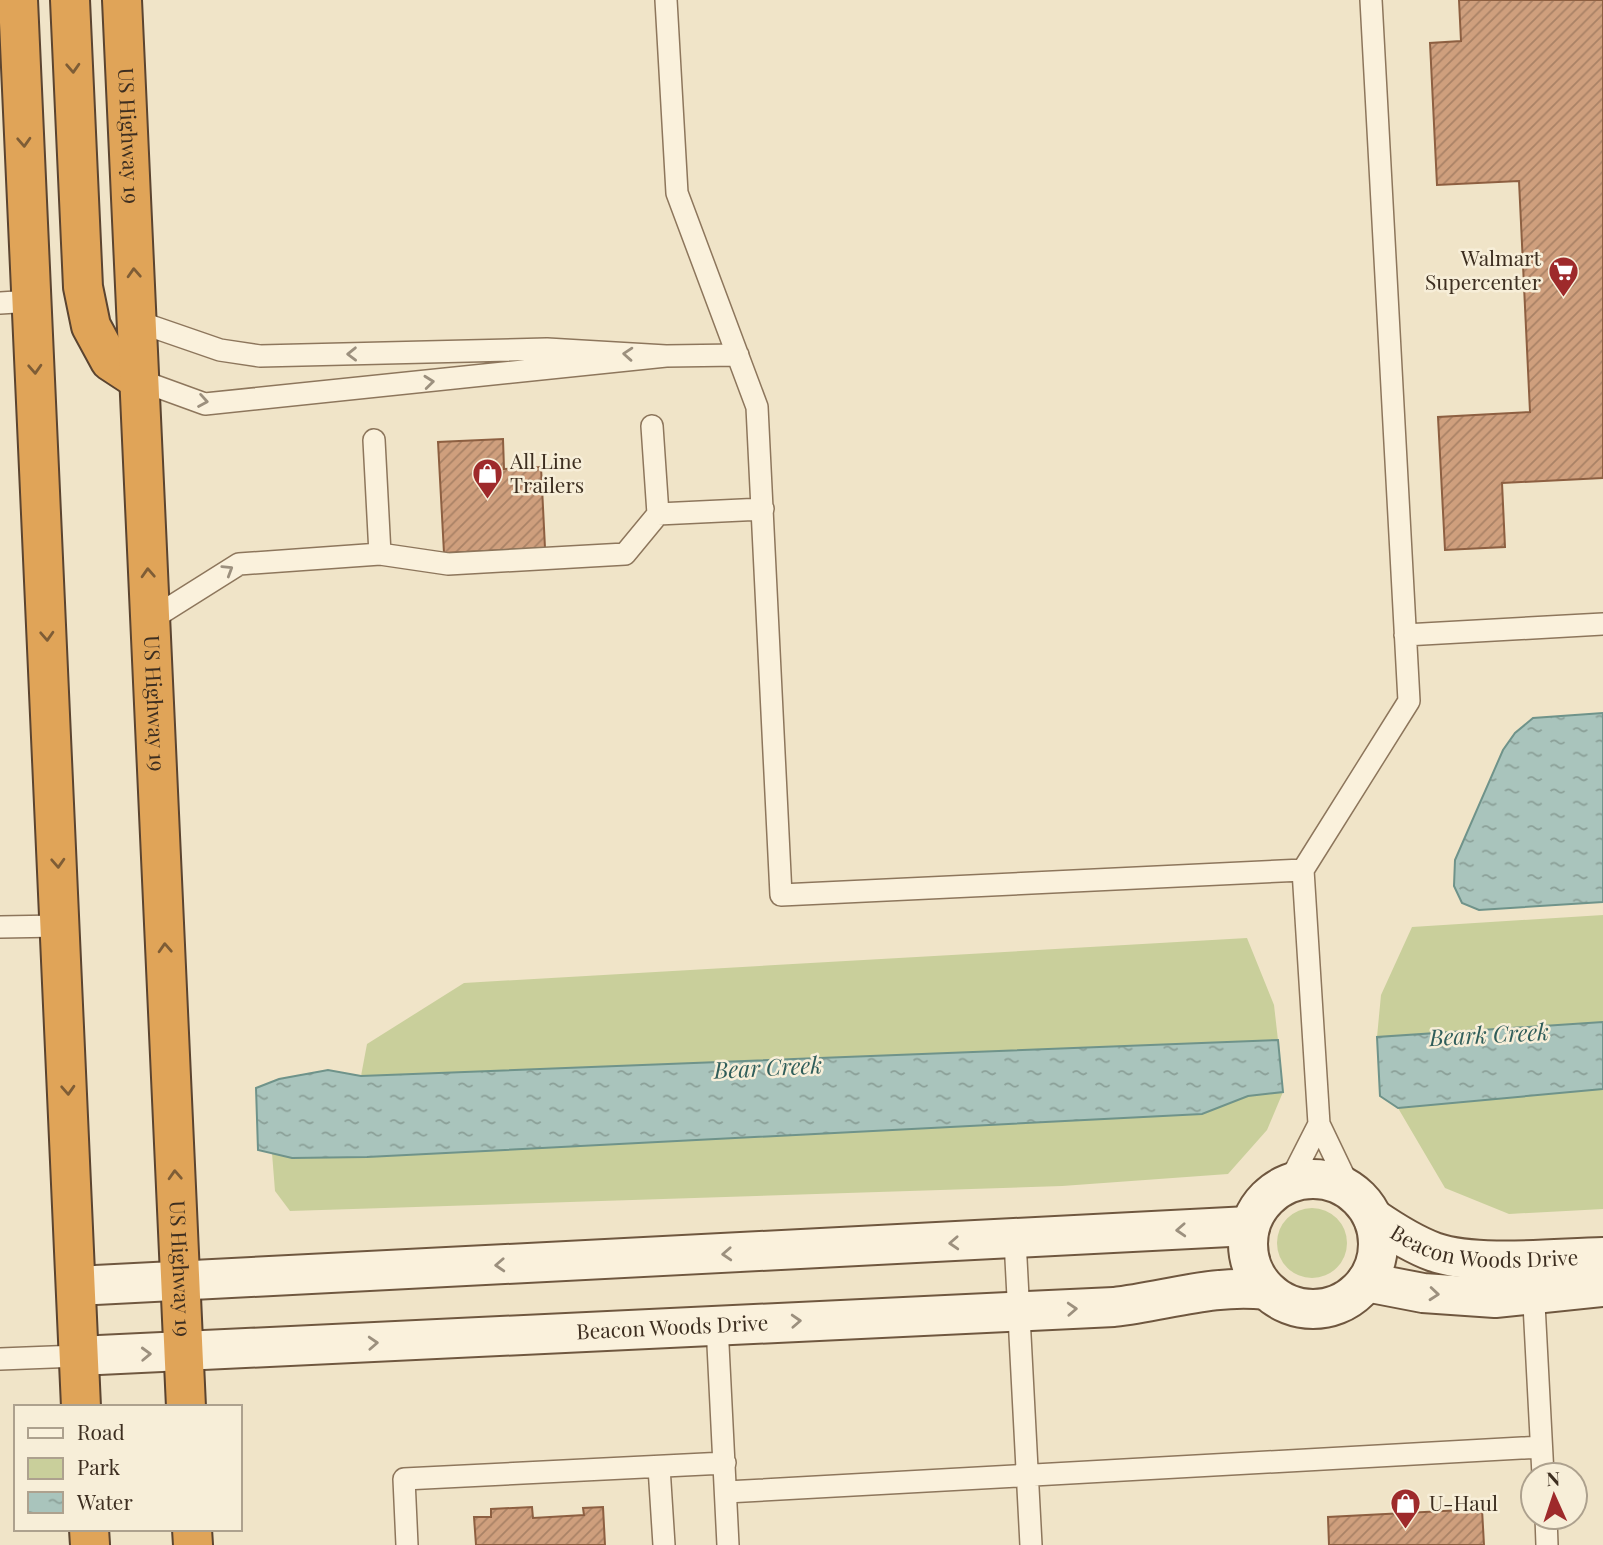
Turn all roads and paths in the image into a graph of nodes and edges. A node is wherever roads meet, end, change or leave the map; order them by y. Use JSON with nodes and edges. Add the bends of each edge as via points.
{"nodes":[{"id":1,"x":18,"y":0,"type":"edge"},
{"id":2,"x":69,"y":0,"type":"edge"},
{"id":3,"x":122,"y":0,"type":"edge"},
{"id":4,"x":666,"y":0,"type":"edge"},
{"id":5,"x":1371,"y":0,"type":"edge"},
{"id":6,"x":11,"y":87,"type":"edge"},
{"id":7,"x":16,"y":302,"type":"edge"},
{"id":8,"x":136,"y":321,"type":"junction"},
{"id":9,"x":738,"y":355,"type":"junction"},
{"id":10,"x":666,"y":356,"type":"junction"},
{"id":11,"x":139,"y":380,"type":"junction"},
{"id":12,"x":652,"y":426,"type":"dead end"},
{"id":13,"x":374,"y":440,"type":"dead end"},
{"id":14,"x":763,"y":509,"type":"junction"},
{"id":15,"x":658,"y":514,"type":"junction"},
{"id":16,"x":380,"y":554,"type":"junction"},
{"id":17,"x":150,"y":620,"type":"junction"},
{"id":18,"x":1603,"y":624,"type":"edge"},
{"id":19,"x":1405,"y":635,"type":"junction"},
{"id":20,"x":1303,"y":870,"type":"junction"},
{"id":21,"x":60,"y":926,"type":"junction"},
{"id":22,"x":0,"y":928,"type":"edge"},
{"id":23,"x":1319,"y":1124,"type":"junction"},
{"id":24,"x":1289,"y":1182,"type":"junction"},
{"id":25,"x":1362,"y":1204,"type":"junction"},
{"id":26,"x":1249,"y":1226,"type":"junction"},
{"id":27,"x":1015,"y":1240,"type":"junction"},
{"id":28,"x":1603,"y":1256,"type":"edge"},
{"id":29,"x":1532,"y":1277,"type":"junction"},
{"id":30,"x":180,"y":1281,"type":"junction"},
{"id":31,"x":1367,"y":1282,"type":"junction"},
{"id":32,"x":76,"y":1286,"type":"junction"},
{"id":33,"x":1603,"y":1287,"type":"edge"},
{"id":34,"x":1266,"y":1290,"type":"junction"},
{"id":35,"x":1019,"y":1311,"type":"junction"},
{"id":36,"x":717,"y":1325,"type":"junction"},
{"id":37,"x":184,"y":1352,"type":"junction"},
{"id":38,"x":78,"y":1356,"type":"junction"},
{"id":39,"x":0,"y":1359,"type":"edge"},
{"id":40,"x":81,"y":1405,"type":"edge"},
{"id":41,"x":186,"y":1405,"type":"edge"},
{"id":42,"x":1541,"y":1447,"type":"junction"},
{"id":43,"x":1542,"y":1461,"type":"edge"},
{"id":44,"x":725,"y":1463,"type":"junction"},
{"id":45,"x":659,"y":1467,"type":"junction"},
{"id":46,"x":1027,"y":1475,"type":"junction"},
{"id":47,"x":726,"y":1492,"type":"junction"},
{"id":48,"x":407,"y":1545,"type":"edge"},
{"id":49,"x":664,"y":1545,"type":"edge"},
{"id":50,"x":729,"y":1545,"type":"edge"},
{"id":51,"x":1031,"y":1545,"type":"edge"}],
"edges":[{"from":1,"to":6,"type":"highway"},
{"from":2,"to":11,"type":"highway","one_way":true,"via":[[83,287],[91,326],[110,361]]},
{"from":8,"to":3,"type":"highway","name":"US Highway 19","one_way":true},
{"from":4,"to":9,"type":"lane","via":[[677,193]]},
{"from":5,"to":19,"type":"lane"},
{"from":6,"to":7,"type":"highway","one_way":true},
{"from":7,"to":21,"type":"highway","one_way":true},
{"from":10,"to":8,"type":"lane","one_way":true,"via":[[547,349],[260,356],[220,350]]},
{"from":8,"to":11,"type":"highway","name":"US Highway 19"},
{"from":9,"to":10,"type":"lane"},
{"from":9,"to":14,"type":"lane","via":[[757,407]]},
{"from":11,"to":10,"type":"lane","one_way":true,"via":[[205,404]]},
{"from":17,"to":11,"type":"highway","name":"US Highway 19","one_way":true},
{"from":12,"to":15,"type":"lane"},
{"from":13,"to":16,"type":"lane"},
{"from":14,"to":15,"type":"lane"},
{"from":14,"to":20,"type":"lane","via":[[781,895]]},
{"from":15,"to":16,"type":"lane","via":[[625,554],[448,564]]},
{"from":17,"to":16,"type":"lane","one_way":true,"via":[[239,564]]},
{"from":30,"to":17,"type":"highway","name":"US Highway 19","one_way":true},
{"from":18,"to":19,"type":"lane"},
{"from":19,"to":20,"type":"lane","via":[[1409,701]]},
{"from":20,"to":23,"type":"lane"},
{"from":21,"to":22,"type":"lane"},
{"from":21,"to":32,"type":"highway","one_way":true},
{"from":23,"to":24,"type":"lane"},
{"from":23,"to":25,"type":"lane"},
{"from":24,"to":25,"type":"street","name":"Beacon Woods Drive","via":[[1321,1179]]},
{"from":24,"to":26,"type":"street","via":[[1258,1208]]},
{"from":25,"to":29,"type":"street","name":"Beacon Woods Drive","via":[[1401,1237],[1435,1252]]},
{"from":25,"to":31,"type":"street","name":"Beacon Woods Drive","via":[[1379,1244]]},
{"from":26,"to":27,"type":"street","one_way":true},
{"from":26,"to":34,"type":"street","via":[[1251,1266]]},
{"from":27,"to":30,"type":"street","one_way":true},
{"from":27,"to":35,"type":"lane"},
{"from":28,"to":29,"type":"street","name":"Beacon Woods Drive"},
{"from":31,"to":29,"type":"street","name":"Beacon Woods Drive","one_way":true,"via":[[1423,1293],[1495,1298]]},
{"from":29,"to":33,"type":"street","name":"Beacon Woods Drive"},
{"from":29,"to":42,"type":"lane"},
{"from":30,"to":32,"type":"street"},
{"from":30,"to":37,"type":"highway","name":"US Highway 19"},
{"from":31,"to":34,"type":"street","name":"Beacon Woods Drive","via":[[1343,1302],[1314,1310],[1294,1307]]},
{"from":32,"to":38,"type":"highway"},
{"from":35,"to":34,"type":"street","name":"Beacon Woods Drive","one_way":true,"via":[[1161,1302],[1236,1287]]},
{"from":36,"to":35,"type":"street","name":"Beacon Woods Drive","one_way":true},
{"from":35,"to":46,"type":"lane"},
{"from":37,"to":36,"type":"street","name":"Beacon Woods Drive","one_way":true},
{"from":36,"to":44,"type":"lane"},
{"from":38,"to":37,"type":"street","name":"Beacon Woods Drive","one_way":true},
{"from":37,"to":41,"type":"highway","name":"US Highway 19"},
{"from":38,"to":39,"type":"lane"},
{"from":38,"to":40,"type":"highway"},
{"from":42,"to":43,"type":"lane"},
{"from":42,"to":46,"type":"lane"},
{"from":44,"to":45,"type":"lane"},
{"from":44,"to":47,"type":"lane"},
{"from":45,"to":48,"type":"lane","via":[[404,1479]]},
{"from":45,"to":49,"type":"lane"},
{"from":46,"to":47,"type":"lane"},
{"from":46,"to":51,"type":"lane"},
{"from":47,"to":50,"type":"lane"}]}
